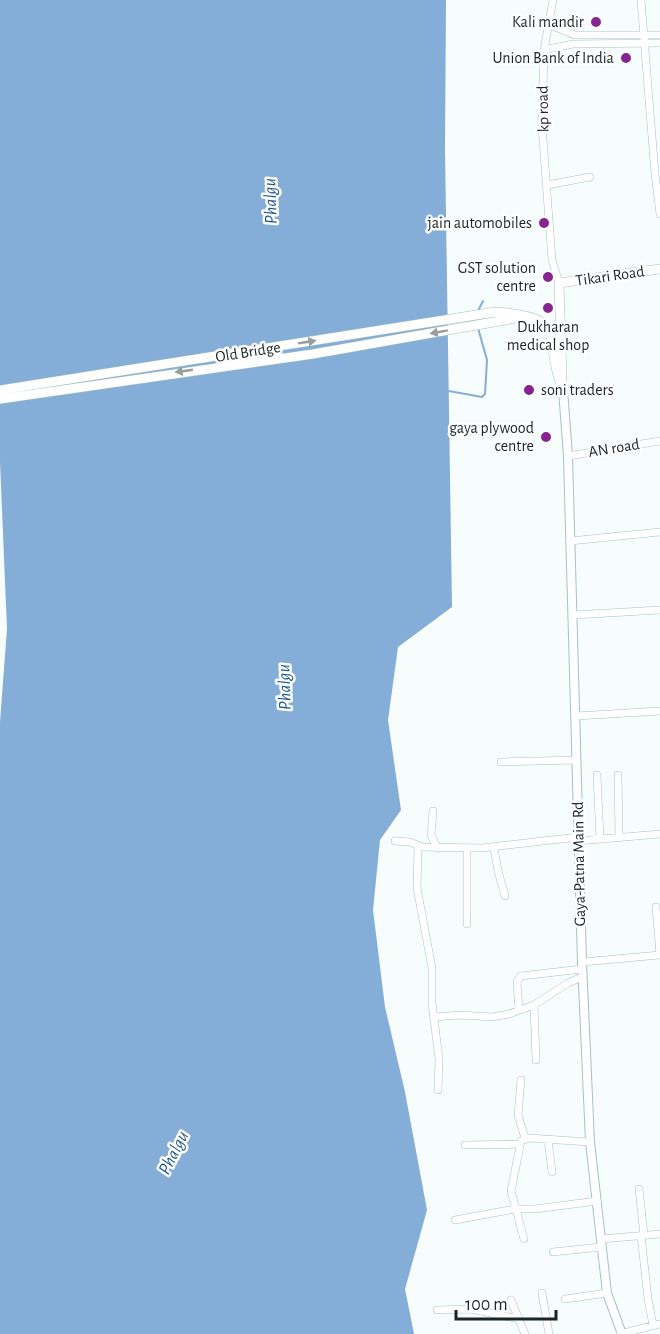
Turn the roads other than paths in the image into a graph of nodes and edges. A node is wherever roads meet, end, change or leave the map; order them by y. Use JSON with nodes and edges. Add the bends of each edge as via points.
{"nodes":[{"id":1,"x":553,"y":0,"type":"edge"},
{"id":2,"x":641,"y":0,"type":"edge"},
{"id":3,"x":548,"y":24,"type":"junction"},
{"id":4,"x":660,"y":36,"type":"edge"},
{"id":5,"x":644,"y":40,"type":"junction"},
{"id":6,"x":660,"y":43,"type":"edge"},
{"id":7,"x":544,"y":50,"type":"junction"},
{"id":8,"x":590,"y":177,"type":"dead end"},
{"id":9,"x":547,"y":185,"type":"junction"},
{"id":10,"x":660,"y":214,"type":"edge"},
{"id":11,"x":660,"y":269,"type":"edge"},
{"id":12,"x":559,"y":283,"type":"junction"},
{"id":13,"x":496,"y":317,"type":"junction"},
{"id":14,"x":0,"y":390,"type":"edge"},
{"id":15,"x":563,"y":390,"type":"junction"},
{"id":16,"x":0,"y":399,"type":"edge"},
{"id":17,"x":660,"y":441,"type":"edge"},
{"id":18,"x":568,"y":456,"type":"junction"},
{"id":19,"x":660,"y":532,"type":"edge"},
{"id":20,"x":570,"y":541,"type":"junction"},
{"id":21,"x":660,"y":610,"type":"edge"},
{"id":22,"x":573,"y":615,"type":"junction"},
{"id":23,"x":660,"y":711,"type":"edge"},
{"id":24,"x":576,"y":716,"type":"junction"},
{"id":25,"x":576,"y":760,"type":"junction"},
{"id":26,"x":501,"y":762,"type":"dead end"},
{"id":27,"x":597,"y":775,"type":"dead end"},
{"id":28,"x":618,"y":775,"type":"dead end"},
{"id":29,"x":433,"y":811,"type":"dead end"},
{"id":30,"x":660,"y":834,"type":"edge"},
{"id":31,"x":619,"y":837,"type":"junction"},
{"id":32,"x":578,"y":839,"type":"junction"},
{"id":33,"x":600,"y":839,"type":"junction"},
{"id":34,"x":395,"y":841,"type":"dead end"},
{"id":35,"x":418,"y":847,"type":"junction"},
{"id":36,"x":437,"y":848,"type":"junction"},
{"id":37,"x":467,"y":848,"type":"junction"},
{"id":38,"x":494,"y":848,"type":"junction"},
{"id":39,"x":506,"y":896,"type":"dead end"},
{"id":40,"x":656,"y":907,"type":"dead end"},
{"id":41,"x":467,"y":924,"type":"dead end"},
{"id":42,"x":660,"y":955,"type":"edge"},
{"id":43,"x":582,"y":969,"type":"junction"},
{"id":44,"x":534,"y":1005,"type":"junction"},
{"id":45,"x":519,"y":1011,"type":"junction"},
{"id":46,"x":434,"y":1017,"type":"junction"},
{"id":47,"x":536,"y":1060,"type":"dead end"},
{"id":48,"x":521,"y":1080,"type":"dead end"},
{"id":49,"x":438,"y":1090,"type":"dead end"},
{"id":50,"x":548,"y":1140,"type":"junction"},
{"id":51,"x":522,"y":1141,"type":"junction"},
{"id":52,"x":590,"y":1142,"type":"junction"},
{"id":53,"x":465,"y":1146,"type":"dead end"},
{"id":54,"x":552,"y":1172,"type":"dead end"},
{"id":55,"x":639,"y":1189,"type":"dead end"},
{"id":56,"x":597,"y":1201,"type":"junction"},
{"id":57,"x":515,"y":1209,"type":"junction"},
{"id":58,"x":455,"y":1220,"type":"dead end"},
{"id":59,"x":660,"y":1234,"type":"edge"},
{"id":60,"x":642,"y":1235,"type":"junction"},
{"id":61,"x":524,"y":1239,"type":"dead end"},
{"id":62,"x":601,"y":1243,"type":"junction"},
{"id":63,"x":554,"y":1251,"type":"dead end"},
{"id":64,"x":542,"y":1293,"type":"dead end"},
{"id":65,"x":607,"y":1293,"type":"junction"},
{"id":66,"x":565,"y":1299,"type":"dead end"},
{"id":67,"x":511,"y":1300,"type":"dead end"},
{"id":68,"x":438,"y":1310,"type":"dead end"},
{"id":69,"x":519,"y":1319,"type":"junction"},
{"id":70,"x":656,"y":1325,"type":"edge"},
{"id":71,"x":525,"y":1334,"type":"edge"},
{"id":72,"x":549,"y":1334,"type":"edge"},
{"id":73,"x":622,"y":1334,"type":"edge"}],
"edges":[{"from":1,"to":3,"type":"street","name":"kp road"},
{"from":2,"to":5,"type":"street"},
{"from":3,"to":5,"type":"street","via":[[575,35]]},
{"from":3,"to":7,"type":"street","name":"kp road"},
{"from":4,"to":5,"type":"street"},
{"from":5,"to":6,"type":"street"},
{"from":5,"to":7,"type":"street","via":[[573,44]]},
{"from":5,"to":10,"type":"street"},
{"from":7,"to":9,"type":"street","name":"kp road","via":[[542,126]]},
{"from":8,"to":9,"type":"street"},
{"from":9,"to":12,"type":"street","name":"kp road","via":[[552,260]]},
{"from":11,"to":12,"type":"highway","name":"Tikari Road"},
{"from":12,"to":15,"type":"highway","name":"Tikari Road"},
{"from":14,"to":13,"type":"highway","name":"Old Bridge","one_way":true},
{"from":13,"to":15,"type":"highway","via":[[524,316],[541,321],[550,331],[557,378]]},
{"from":13,"to":16,"type":"highway","one_way":true,"via":[[314,354]]},
{"from":15,"to":18,"type":"main road","name":"Gaya-Patna Main Rd"},
{"from":17,"to":18,"type":"street","name":"AN road"},
{"from":18,"to":20,"type":"main road","name":"Gaya-Patna Main Rd"},
{"from":19,"to":20,"type":"street"},
{"from":20,"to":22,"type":"main road","name":"Gaya-Patna Main Rd"},
{"from":21,"to":22,"type":"street"},
{"from":22,"to":24,"type":"main road","name":"Gaya-Patna Main Rd"},
{"from":23,"to":24,"type":"street"},
{"from":24,"to":25,"type":"main road","name":"Gaya-Patna Main Rd"},
{"from":25,"to":26,"type":"street"},
{"from":25,"to":32,"type":"main road","name":"Gaya-Patna Main Rd"},
{"from":27,"to":33,"type":"street"},
{"from":28,"to":31,"type":"street"},
{"from":29,"to":36,"type":"street","via":[[431,835]]},
{"from":30,"to":31,"type":"street"},
{"from":31,"to":33,"type":"street"},
{"from":32,"to":33,"type":"street"},
{"from":32,"to":38,"type":"street"},
{"from":32,"to":43,"type":"main road","name":"Gaya-Patna Main Rd"},
{"from":34,"to":35,"type":"street"},
{"from":35,"to":36,"type":"street"},
{"from":35,"to":46,"type":"street","via":[[417,888],[429,946]]},
{"from":36,"to":37,"type":"street"},
{"from":37,"to":38,"type":"street"},
{"from":37,"to":41,"type":"street"},
{"from":38,"to":39,"type":"street"},
{"from":40,"to":42,"type":"street"},
{"from":42,"to":43,"type":"street"},
{"from":43,"to":44,"type":"street"},
{"from":43,"to":45,"type":"street","via":[[521,976],[517,982]]},
{"from":43,"to":52,"type":"main road","name":"Gaya-Patna Main Rd"},
{"from":44,"to":45,"type":"street"},
{"from":44,"to":47,"type":"street"},
{"from":45,"to":46,"type":"street","via":[[492,1017]]},
{"from":46,"to":49,"type":"street"},
{"from":48,"to":51,"type":"street","via":[[518,1115]]},
{"from":50,"to":51,"type":"street"},
{"from":50,"to":52,"type":"street"},
{"from":50,"to":54,"type":"street"},
{"from":51,"to":53,"type":"street"},
{"from":51,"to":57,"type":"street","via":[[511,1186]]},
{"from":52,"to":56,"type":"main road","name":"Gaya-Patna Main Rd"},
{"from":55,"to":60,"type":"street"},
{"from":56,"to":57,"type":"street"},
{"from":56,"to":62,"type":"main road","name":"Gaya-Patna Main Rd"},
{"from":57,"to":58,"type":"street"},
{"from":57,"to":61,"type":"street"},
{"from":59,"to":60,"type":"street"},
{"from":60,"to":62,"type":"street"},
{"from":60,"to":70,"type":"street","via":[[648,1299]]},
{"from":62,"to":63,"type":"street"},
{"from":62,"to":65,"type":"main road","name":"Gaya-Patna Main Rd"},
{"from":64,"to":72,"type":"street"},
{"from":65,"to":66,"type":"street"},
{"from":65,"to":73,"type":"main road","name":"Gaya-Patna Main Rd"},
{"from":67,"to":69,"type":"street"},
{"from":68,"to":69,"type":"street","via":[[471,1309]]},
{"from":69,"to":71,"type":"street"},
{"from":70,"to":73,"type":"street"}]}
